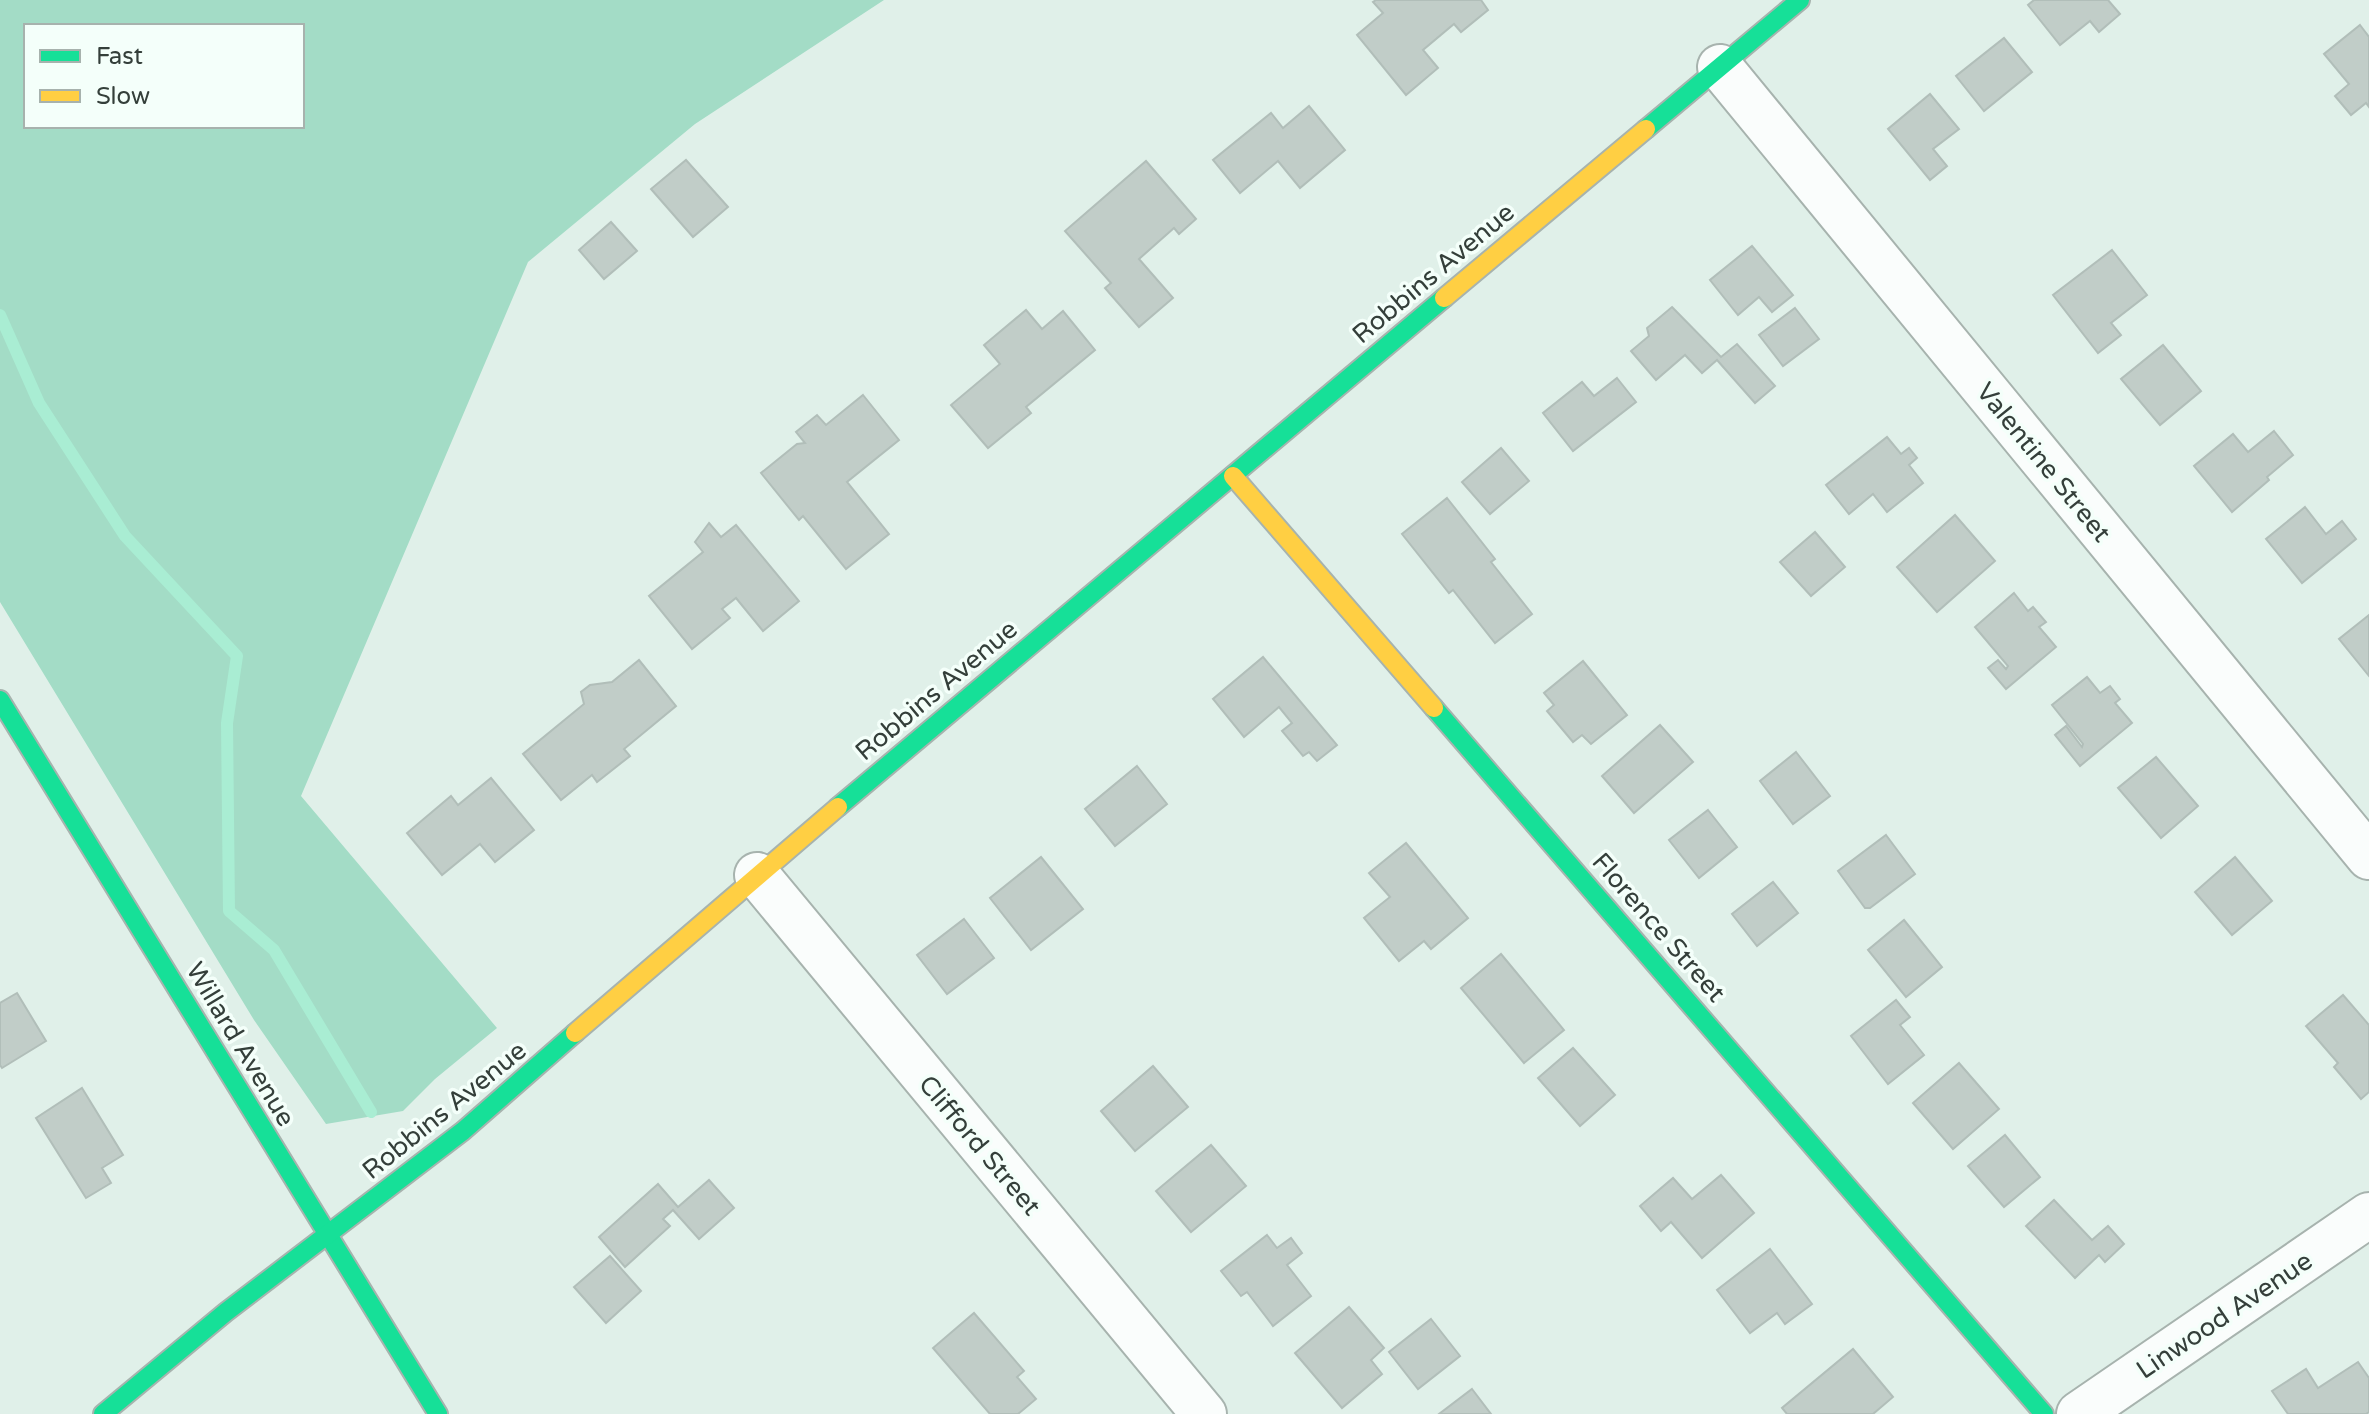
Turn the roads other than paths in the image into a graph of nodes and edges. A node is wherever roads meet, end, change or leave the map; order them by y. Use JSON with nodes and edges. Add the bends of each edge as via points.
{"nodes":[{"id":1,"x":1800,"y":0,"type":"edge"},
{"id":2,"x":1720,"y":67,"type":"junction"},
{"id":3,"x":1233,"y":476,"type":"junction"},
{"id":4,"x":0,"y":700,"type":"edge"},
{"id":5,"x":2369,"y":857,"type":"edge"},
{"id":6,"x":757,"y":875,"type":"junction"},
{"id":7,"x":2369,"y":1215,"type":"edge"},
{"id":8,"x":327,"y":1237,"type":"junction"},
{"id":9,"x":103,"y":1414,"type":"edge"},
{"id":10,"x":438,"y":1414,"type":"edge"},
{"id":11,"x":1204,"y":1414,"type":"edge"},
{"id":12,"x":2044,"y":1414,"type":"edge"},
{"id":13,"x":2079,"y":1414,"type":"edge"}],
"edges":[{"from":1,"to":2,"type":"main road","name":"Robbins Avenue"},
{"from":2,"to":3,"type":"main road","name":"Robbins Avenue"},
{"from":2,"to":5,"type":"street","name":"Valentine Street"},
{"from":3,"to":6,"type":"main road","name":"Robbins Avenue"},
{"from":3,"to":12,"type":"main road","name":"Florence Street"},
{"from":4,"to":8,"type":"main road","name":"Willard Avenue"},
{"from":6,"to":8,"type":"main road","name":"Robbins Avenue","via":[[463,1131]]},
{"from":6,"to":11,"type":"street","name":"Clifford Street"},
{"from":7,"to":13,"type":"street","name":"Linwood Avenue"},
{"from":8,"to":9,"type":"main road","name":"Robbins Avenue"},
{"from":8,"to":10,"type":"main road","name":"Willard Avenue"}]}
